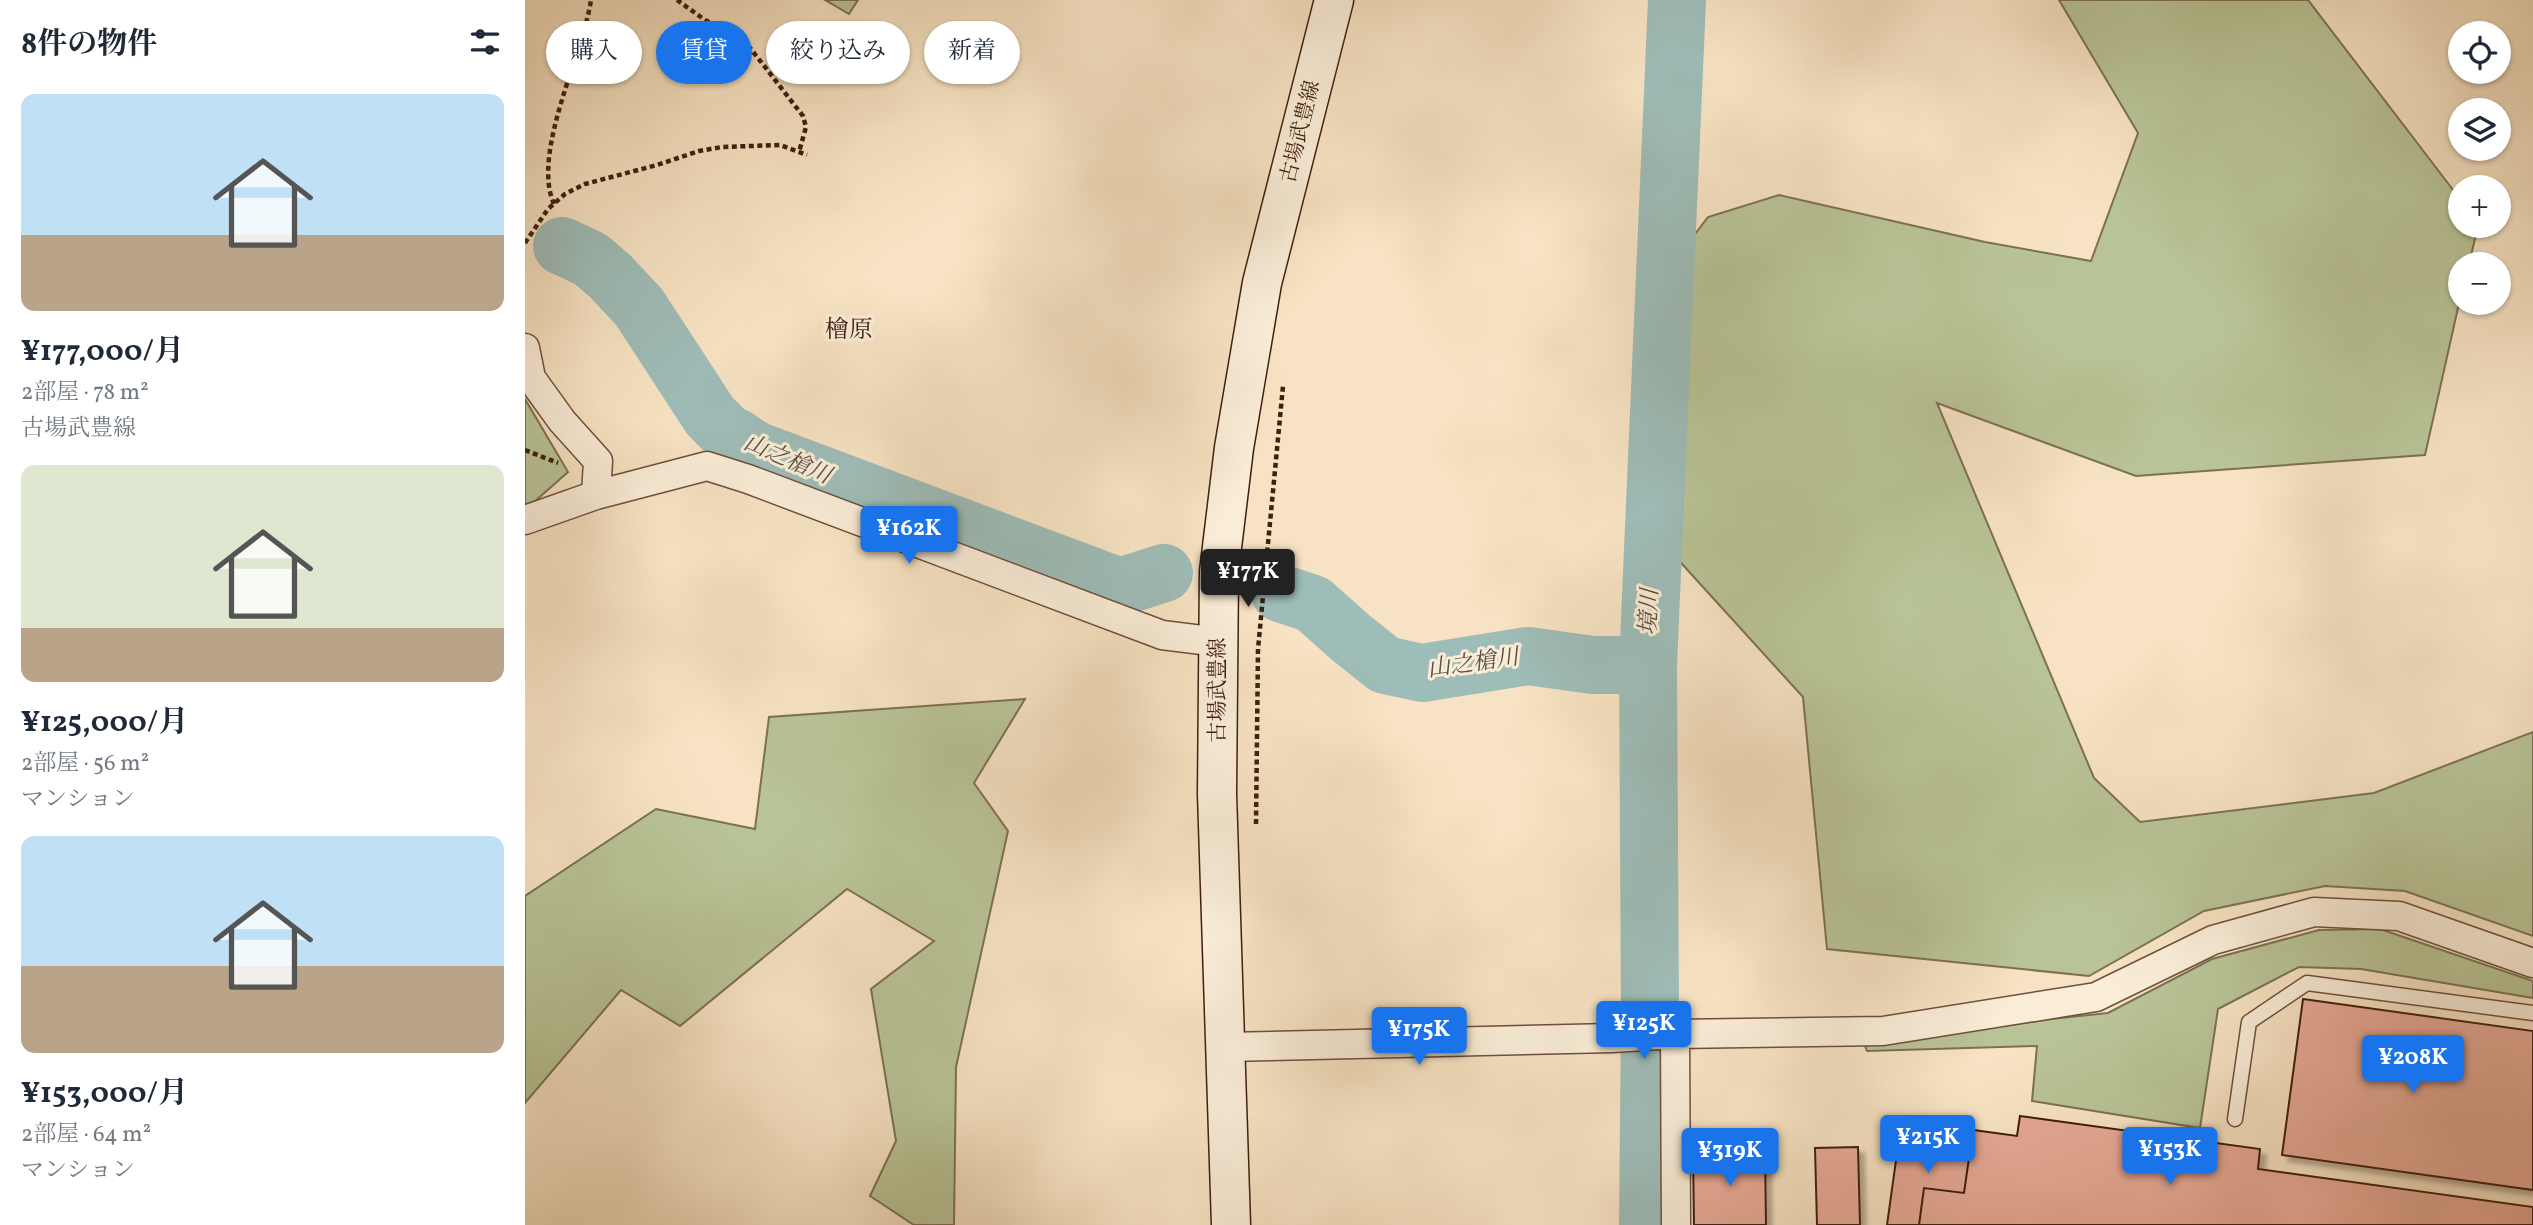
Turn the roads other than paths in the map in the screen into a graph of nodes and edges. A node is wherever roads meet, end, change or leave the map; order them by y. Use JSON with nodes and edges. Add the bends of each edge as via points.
{"nodes":[{"id":1,"x":1334,"y":0,"type":"edge"},
{"id":2,"x":525,"y":348,"type":"edge"},
{"id":3,"x":596,"y":495,"type":"junction"},
{"id":4,"x":525,"y":520,"type":"edge"},
{"id":5,"x":1218,"y":642,"type":"junction"},
{"id":6,"x":2533,"y":963,"type":"edge"},
{"id":7,"x":2533,"y":1013,"type":"edge"},
{"id":8,"x":1674,"y":1034,"type":"junction"},
{"id":9,"x":1226,"y":1047,"type":"junction"},
{"id":10,"x":2235,"y":1119,"type":"dead end"},
{"id":11,"x":1231,"y":1225,"type":"edge"},
{"id":12,"x":1676,"y":1225,"type":"edge"}],
"edges":[{"from":1,"to":5,"type":"main road","name":"古場武豊線","via":[[1262,283],[1220,558]]},
{"from":2,"to":3,"type":"street","via":[[531,378],[598,461]]},
{"from":3,"to":4,"type":"street"},
{"from":3,"to":5,"type":"street","via":[[707,466],[1162,635]]},
{"from":5,"to":9,"type":"main road","name":"古場武豊線","via":[[1217,794]]},
{"from":6,"to":8,"type":"street","via":[[2399,916],[2314,912],[2213,940],[2096,998],[1883,1031]]},
{"from":7,"to":10,"type":"lane","via":[[2307,983],[2249,1022]]},
{"from":8,"to":9,"type":"street"},
{"from":8,"to":12,"type":"street"},
{"from":9,"to":11,"type":"main road","name":"古場武豊線"}]}
